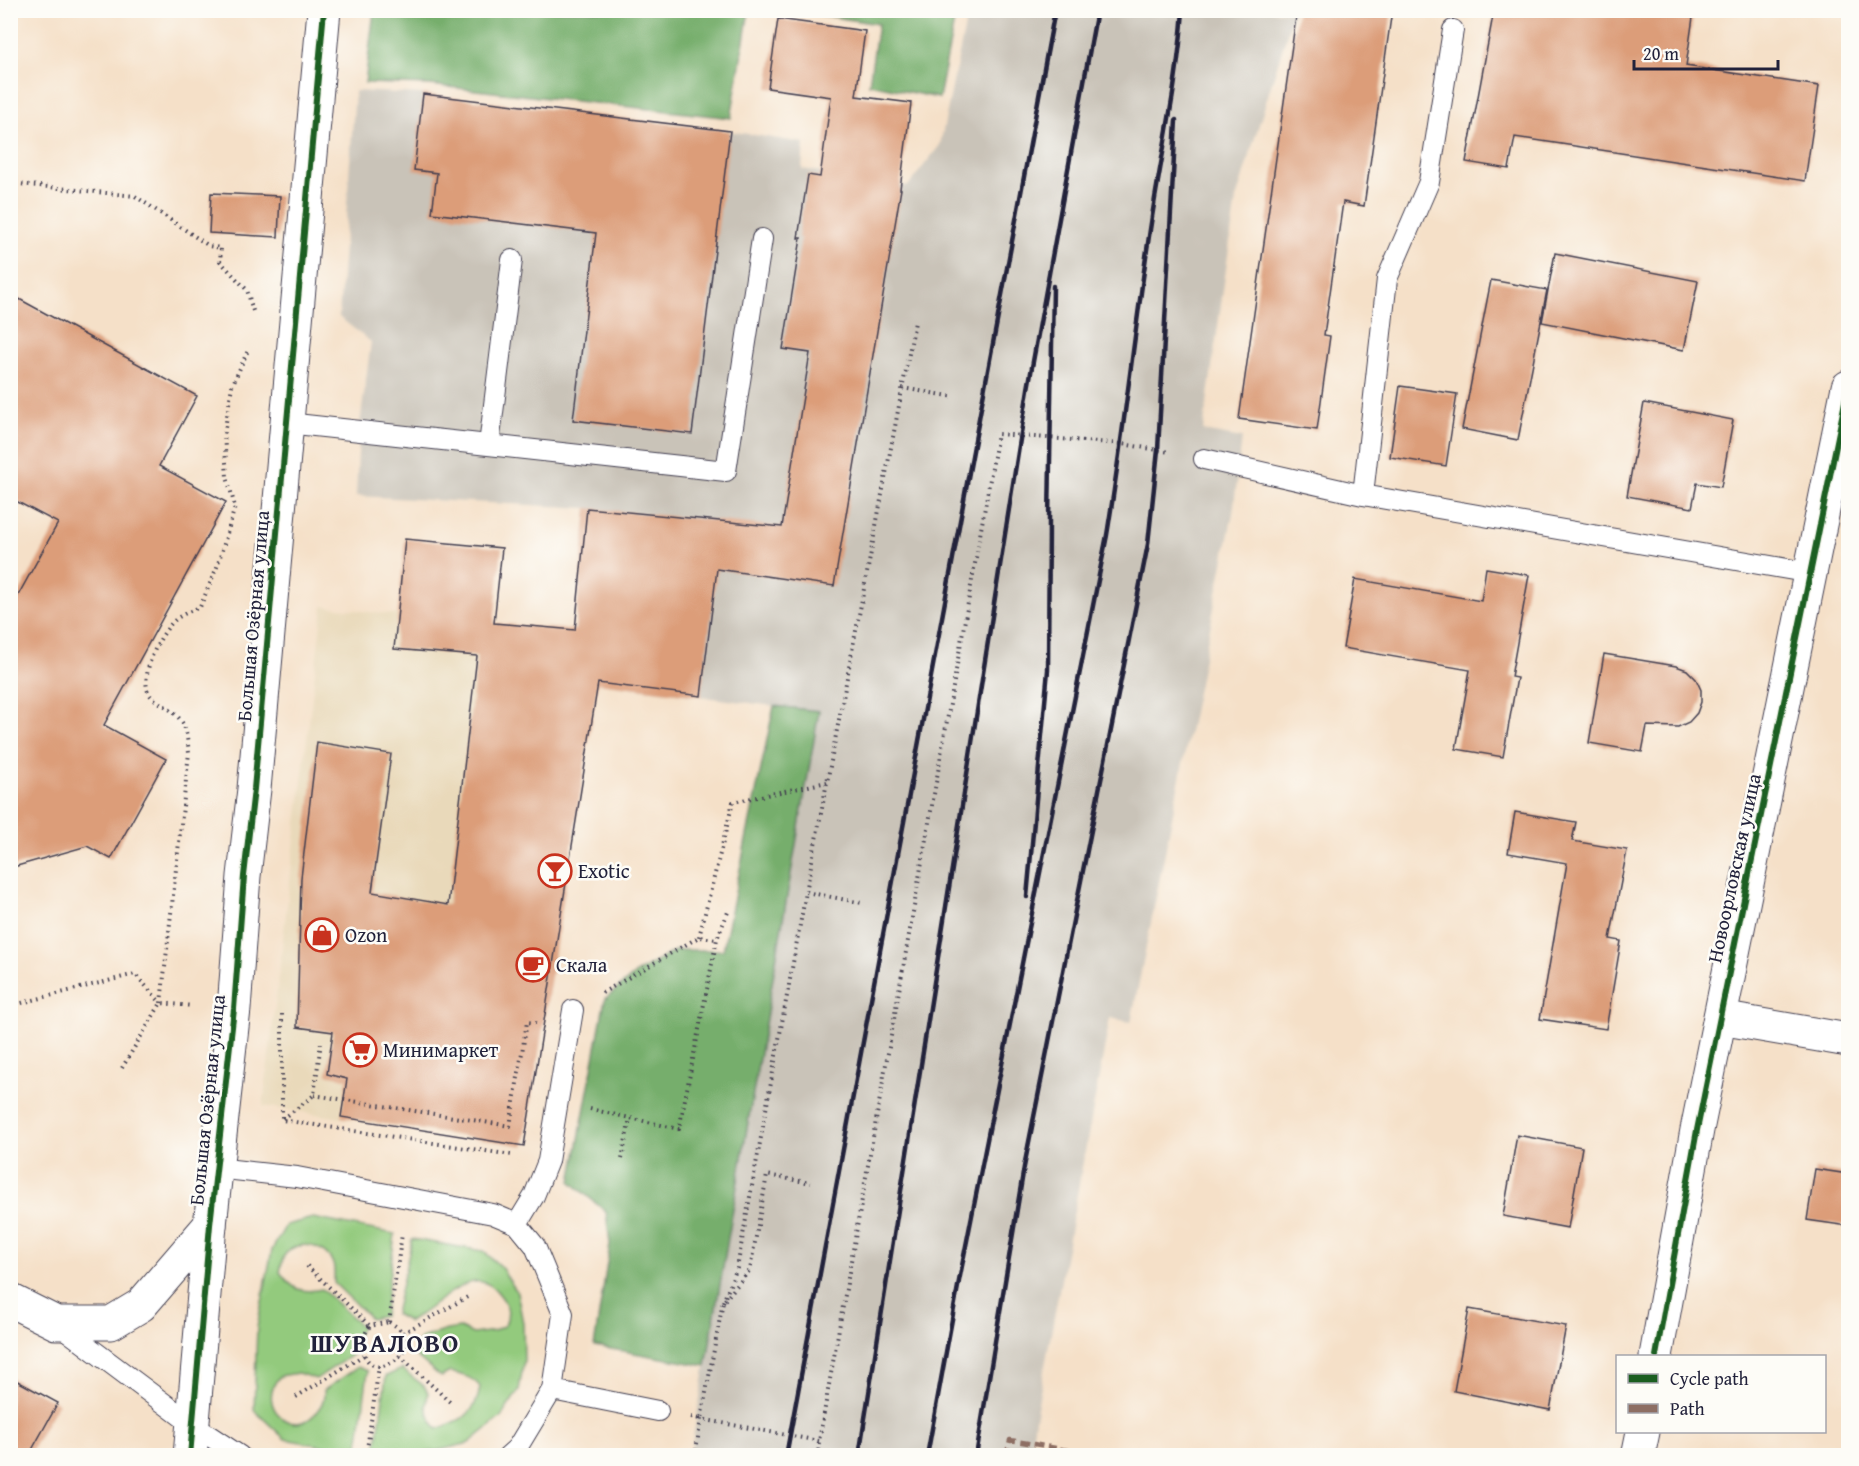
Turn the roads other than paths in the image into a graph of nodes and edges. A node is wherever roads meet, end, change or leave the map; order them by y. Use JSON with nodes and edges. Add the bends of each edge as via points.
{"nodes":[{"id":1,"x":324,"y":10,"type":"edge"},
{"id":2,"x":1453,"y":30,"type":"dead end"},
{"id":3,"x":762,"y":239,"type":"dead end"},
{"id":4,"x":512,"y":260,"type":"dead end"},
{"id":5,"x":1848,"y":387,"type":"edge"},
{"id":6,"x":287,"y":423,"type":"junction"},
{"id":7,"x":489,"y":446,"type":"junction"},
{"id":8,"x":1204,"y":459,"type":"road end"},
{"id":9,"x":1363,"y":495,"type":"junction"},
{"id":10,"x":1811,"y":573,"type":"junction"},
{"id":11,"x":1720,"y":1018,"type":"junction"},
{"id":12,"x":571,"y":1019,"type":"road end"},
{"id":13,"x":1848,"y":1040,"type":"edge"},
{"id":14,"x":216,"y":1168,"type":"junction"},
{"id":15,"x":517,"y":1224,"type":"junction"},
{"id":16,"x":210,"y":1225,"type":"junction"},
{"id":17,"x":10,"y":1300,"type":"edge"},
{"id":18,"x":56,"y":1323,"type":"junction"},
{"id":19,"x":1656,"y":1355,"type":"edge"},
{"id":20,"x":552,"y":1390,"type":"junction"},
{"id":21,"x":658,"y":1411,"type":"road end"},
{"id":22,"x":1643,"y":1433,"type":"edge"},
{"id":23,"x":191,"y":1440,"type":"edge"},
{"id":24,"x":240,"y":1455,"type":"edge"},
{"id":25,"x":508,"y":1455,"type":"edge"},
{"id":26,"x":1638,"y":1455,"type":"edge"}],
"edges":[{"from":1,"to":6,"type":"street","name":"Большая Озёрная улица"},
{"from":2,"to":9,"type":"lane","via":[[1429,182],[1387,279]]},
{"from":3,"to":7,"type":"lane","via":[[726,471]]},
{"from":4,"to":7,"type":"lane"},
{"from":5,"to":10,"type":"street","name":"Новоорловская улица"},
{"from":6,"to":7,"type":"lane"},
{"from":6,"to":14,"type":"street","name":"Большая Озёрная улица"},
{"from":8,"to":9,"type":"lane"},
{"from":9,"to":10,"type":"lane"},
{"from":10,"to":11,"type":"street","name":"Новоорловская улица"},
{"from":11,"to":13,"type":"street"},
{"from":11,"to":19,"type":"street","name":"Новоорловская улица"},
{"from":12,"to":15,"type":"lane","via":[[548,1161]]},
{"from":14,"to":15,"type":"lane","via":[[297,1177],[493,1214]]},
{"from":14,"to":16,"type":"street","name":"Большая Озёрная улица"},
{"from":15,"to":20,"type":"lane","via":[[535,1246],[563,1314]]},
{"from":16,"to":18,"type":"street","via":[[141,1305],[111,1323]]},
{"from":16,"to":23,"type":"street","name":"Большая Озёрная улица"},
{"from":17,"to":18,"type":"street"},
{"from":18,"to":23,"type":"lane"},
{"from":20,"to":21,"type":"lane"},
{"from":20,"to":25,"type":"lane","via":[[517,1448]]},
{"from":22,"to":26,"type":"street"},
{"from":23,"to":24,"type":"lane"}]}
